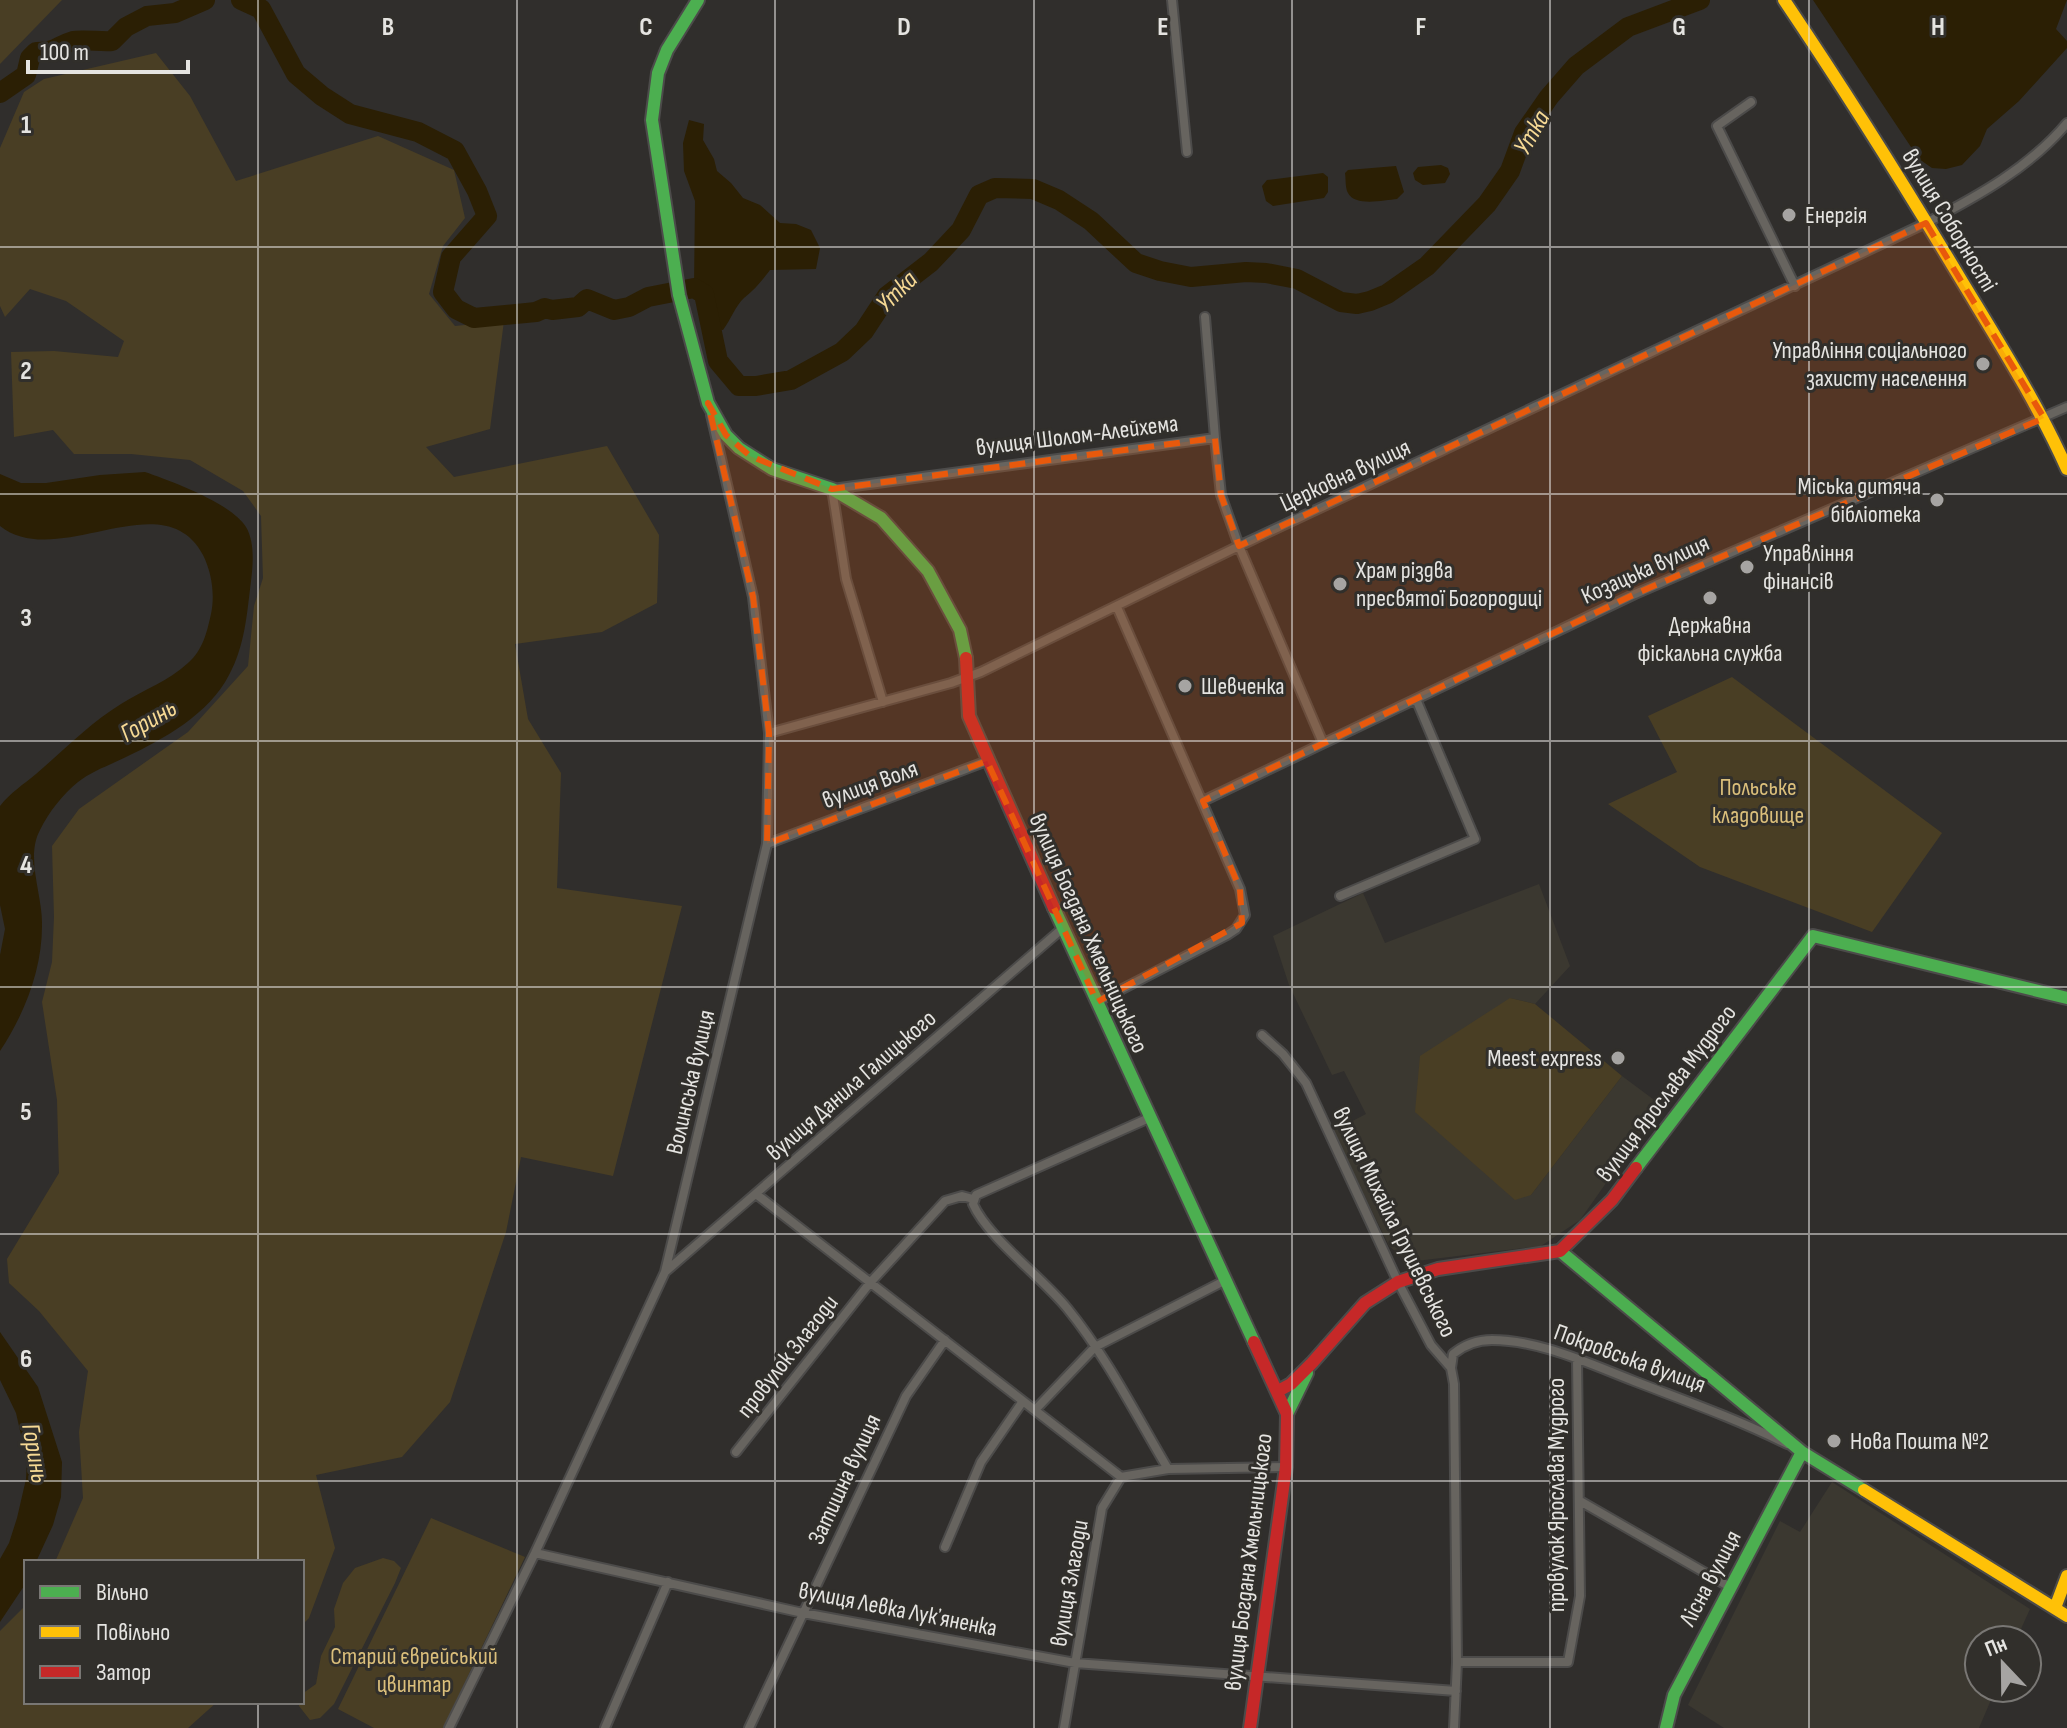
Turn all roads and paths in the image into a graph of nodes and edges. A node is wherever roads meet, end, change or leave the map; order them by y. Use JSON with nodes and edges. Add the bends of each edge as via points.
{"nodes":[{"id":1,"x":698,"y":0,"type":"edge"},
{"id":2,"x":1172,"y":0,"type":"edge"},
{"id":3,"x":1784,"y":0,"type":"edge"},
{"id":4,"x":1751,"y":102,"type":"dead end"},
{"id":5,"x":2067,"y":123,"type":"edge"},
{"id":6,"x":1187,"y":152,"type":"dead end"},
{"id":7,"x":1926,"y":223,"type":"junction"},
{"id":8,"x":1795,"y":286,"type":"junction"},
{"id":9,"x":1205,"y":317,"type":"dead end"},
{"id":10,"x":708,"y":403,"type":"junction"},
{"id":11,"x":2067,"y":407,"type":"edge"},
{"id":12,"x":2044,"y":418,"type":"junction"},
{"id":13,"x":1215,"y":438,"type":"junction"},
{"id":14,"x":2067,"y":469,"type":"edge"},
{"id":15,"x":832,"y":489,"type":"junction"},
{"id":16,"x":1239,"y":546,"type":"junction"},
{"id":17,"x":1117,"y":607,"type":"junction"},
{"id":18,"x":968,"y":677,"type":"junction"},
{"id":19,"x":1416,"y":699,"type":"junction"},
{"id":20,"x":883,"y":702,"type":"junction"},
{"id":21,"x":769,"y":733,"type":"junction"},
{"id":22,"x":1323,"y":743,"type":"junction"},
{"id":23,"x":987,"y":761,"type":"junction"},
{"id":24,"x":1203,"y":801,"type":"junction"},
{"id":25,"x":767,"y":844,"type":"junction"},
{"id":26,"x":1340,"y":896,"type":"dead end"},
{"id":27,"x":1063,"y":928,"type":"junction"},
{"id":28,"x":2067,"y":998,"type":"edge"},
{"id":29,"x":1097,"y":1002,"type":"junction"},
{"id":30,"x":1262,"y":1035,"type":"dead end"},
{"id":31,"x":1149,"y":1118,"type":"junction"},
{"id":32,"x":756,"y":1194,"type":"junction"},
{"id":33,"x":973,"y":1199,"type":"junction"},
{"id":34,"x":1560,"y":1251,"type":"junction"},
{"id":35,"x":665,"y":1272,"type":"junction"},
{"id":36,"x":1226,"y":1280,"type":"junction"},
{"id":37,"x":1398,"y":1282,"type":"junction"},
{"id":38,"x":869,"y":1284,"type":"junction"},
{"id":39,"x":945,"y":1340,"type":"junction"},
{"id":40,"x":1095,"y":1347,"type":"junction"},
{"id":41,"x":1577,"y":1359,"type":"junction"},
{"id":42,"x":1312,"y":1363,"type":"junction"},
{"id":43,"x":1451,"y":1368,"type":"junction"},
{"id":44,"x":1270,"y":1373,"type":"junction"},
{"id":45,"x":1278,"y":1391,"type":"junction"},
{"id":46,"x":1023,"y":1401,"type":"junction"},
{"id":47,"x":1035,"y":1410,"type":"junction"},
{"id":48,"x":1287,"y":1414,"type":"junction"},
{"id":49,"x":736,"y":1452,"type":"dead end"},
{"id":50,"x":1802,"y":1452,"type":"junction"},
{"id":51,"x":1286,"y":1467,"type":"junction"},
{"id":52,"x":1168,"y":1469,"type":"junction"},
{"id":53,"x":1121,"y":1477,"type":"junction"},
{"id":54,"x":1580,"y":1501,"type":"junction"},
{"id":55,"x":945,"y":1547,"type":"dead end"},
{"id":56,"x":535,"y":1553,"type":"junction"},
{"id":57,"x":2067,"y":1576,"type":"edge"},
{"id":58,"x":668,"y":1582,"type":"junction"},
{"id":59,"x":1730,"y":1587,"type":"junction"},
{"id":60,"x":2055,"y":1608,"type":"junction"},
{"id":61,"x":803,"y":1613,"type":"junction"},
{"id":62,"x":2067,"y":1616,"type":"edge"},
{"id":63,"x":1457,"y":1662,"type":"junction"},
{"id":64,"x":1075,"y":1663,"type":"junction"},
{"id":65,"x":1257,"y":1675,"type":"junction"},
{"id":66,"x":1456,"y":1691,"type":"junction"},
{"id":67,"x":449,"y":1728,"type":"edge"},
{"id":68,"x":605,"y":1728,"type":"edge"},
{"id":69,"x":749,"y":1728,"type":"edge"},
{"id":70,"x":1064,"y":1728,"type":"edge"},
{"id":71,"x":1250,"y":1728,"type":"edge"},
{"id":72,"x":1454,"y":1728,"type":"edge"},
{"id":73,"x":1666,"y":1728,"type":"edge"}],
"edges":[{"from":1,"to":10,"type":"main road","name":"вулиця Богдана Хмельницького","via":[[667,50],[654,93],[654,141],[672,257]]},
{"from":2,"to":6,"type":"street"},
{"from":3,"to":7,"type":"main road","name":"вулиця Соборності","via":[[1857,107]]},
{"from":4,"to":8,"type":"street","via":[[1717,126]]},
{"from":5,"to":7,"type":"street","name":"Церковна вулиця","via":[[2010,175]]},
{"from":7,"to":8,"type":"street","name":"Церковна вулиця"},
{"from":7,"to":12,"type":"main road","name":"вулиця Соборності"},
{"from":8,"to":16,"type":"street","name":"Церковна вулиця"},
{"from":9,"to":13,"type":"street"},
{"from":10,"to":15,"type":"main road","name":"вулиця Богдана Хмельницького","via":[[726,435],[750,456]]},
{"from":10,"to":21,"type":"street","name":"Волинська вулиця","via":[[753,597]]},
{"from":11,"to":12,"type":"street","name":"Козацька вулиця"},
{"from":12,"to":14,"type":"main road","name":"вулиця Соборності"},
{"from":12,"to":19,"type":"street","name":"Козацька вулиця","via":[[1648,589]]},
{"from":13,"to":15,"type":"street","name":"вулиця Шолом-Алейхема"},
{"from":13,"to":16,"type":"street","name":"вулиця Шолом-Алейхема","via":[[1221,495]]},
{"from":15,"to":18,"type":"main road","name":"вулиця Богдана Хмельницького","via":[[881,518],[928,571],[960,630]]},
{"from":15,"to":20,"type":"street","via":[[846,579]]},
{"from":16,"to":17,"type":"street","name":"Церковна вулиця"},
{"from":16,"to":22,"type":"street","name":"вулиця Шолом-Алейхема"},
{"from":17,"to":18,"type":"street","name":"Церковна вулиця"},
{"from":17,"to":24,"type":"street"},
{"from":18,"to":20,"type":"street","name":"Церковна вулиця"},
{"from":18,"to":23,"type":"main road","name":"вулиця Богдана Хмельницького","via":[[969,716]]},
{"from":19,"to":22,"type":"street","name":"Козацька вулиця"},
{"from":19,"to":26,"type":"street","via":[[1475,839]]},
{"from":20,"to":21,"type":"street","name":"Церковна вулиця"},
{"from":21,"to":25,"type":"street","name":"Волинська вулиця"},
{"from":22,"to":24,"type":"street","name":"Козацька вулиця"},
{"from":23,"to":25,"type":"street","name":"вулиця Воля"},
{"from":23,"to":27,"type":"main road","name":"вулиця Богдана Хмельницького"},
{"from":24,"to":29,"type":"street","via":[[1240,889],[1242,923],[1189,957]]},
{"from":25,"to":35,"type":"street","name":"Волинська вулиця"},
{"from":27,"to":29,"type":"main road","name":"вулиця Богдана Хмельницького"},
{"from":27,"to":32,"type":"street","name":"вулиця Данила Галицького"},
{"from":28,"to":34,"type":"main road","name":"вулиця Ярослава Мудрого","via":[[1813,936],[1612,1200]]},
{"from":29,"to":31,"type":"main road","name":"вулиця Богдана Хмельницького"},
{"from":30,"to":37,"type":"street","name":"вулиця Михайла Грушевського","via":[[1306,1083]]},
{"from":31,"to":33,"type":"street","name":"провулок Злагоди"},
{"from":31,"to":36,"type":"main road","name":"вулиця Богдана Хмельницького"},
{"from":32,"to":35,"type":"street","name":"вулиця Данила Галицького"},
{"from":32,"to":38,"type":"street"},
{"from":33,"to":38,"type":"street","name":"провулок Злагоди","via":[[945,1201]]},
{"from":33,"to":40,"type":"street","via":[[989,1227],[1066,1306]]},
{"from":34,"to":37,"type":"main road","via":[[1438,1269]]},
{"from":34,"to":50,"type":"main road","name":"Покровська вулиця"},
{"from":35,"to":56,"type":"street","name":"Волинська вулиця"},
{"from":36,"to":40,"type":"street"},
{"from":36,"to":44,"type":"main road","name":"вулиця Богдана Хмельницького"},
{"from":37,"to":42,"type":"main road","via":[[1358,1310]]},
{"from":37,"to":43,"type":"street","name":"вулиця Михайла Грушевського","via":[[1431,1345]]},
{"from":38,"to":39,"type":"street"},
{"from":38,"to":49,"type":"street","name":"провулок Злагоди"},
{"from":39,"to":46,"type":"street"},
{"from":39,"to":61,"type":"street","name":"Затишна вулиця","via":[[906,1396]]},
{"from":40,"to":47,"type":"street"},
{"from":40,"to":52,"type":"street"},
{"from":41,"to":43,"type":"street","name":"Покровська вулиця","via":[[1491,1340],[1462,1347],[1453,1354]]},
{"from":41,"to":50,"type":"street","name":"Покровська вулиця","via":[[1747,1424]]},
{"from":41,"to":54,"type":"street","name":"провулок Ярослава Мудрого"},
{"from":42,"to":44,"type":"main road","via":[[1290,1374]]},
{"from":42,"to":45,"type":"main road"},
{"from":42,"to":48,"type":"main road"},
{"from":43,"to":63,"type":"street","name":"вулиця Михайла Грушевського"},
{"from":44,"to":45,"type":"main road","name":"вулиця Богдана Хмельницького"},
{"from":45,"to":48,"type":"main road","name":"вулиця Богдана Хмельницького"},
{"from":46,"to":47,"type":"street"},
{"from":46,"to":55,"type":"street","via":[[981,1462]]},
{"from":47,"to":53,"type":"street"},
{"from":48,"to":51,"type":"main road","name":"вулиця Богдана Хмельницького"},
{"from":50,"to":59,"type":"main road","name":"Лісна вулиця"},
{"from":50,"to":60,"type":"main road","name":"Покровська вулиця"},
{"from":51,"to":52,"type":"street"},
{"from":51,"to":65,"type":"main road","name":"вулиця Богдана Хмельницького"},
{"from":52,"to":53,"type":"street"},
{"from":53,"to":64,"type":"street","name":"вулиця Злагоди","via":[[1102,1508]]},
{"from":54,"to":59,"type":"street"},
{"from":54,"to":63,"type":"street","name":"провулок Ярослава Мудрого","via":[[1580,1596],[1568,1662]]},
{"from":56,"to":58,"type":"street","name":"вулиця Левка Лукʼяненка"},
{"from":56,"to":67,"type":"street","name":"Волинська вулиця"},
{"from":57,"to":60,"type":"main road"},
{"from":58,"to":61,"type":"street","name":"вулиця Левка Лукʼяненка"},
{"from":58,"to":68,"type":"street"},
{"from":59,"to":73,"type":"main road","name":"Лісна вулиця","via":[[1674,1695]]},
{"from":60,"to":62,"type":"main road","name":"Покровська вулиця"},
{"from":61,"to":64,"type":"street","name":"вулиця Левка Лукʼяненка"},
{"from":61,"to":69,"type":"street","name":"Затишна вулиця"},
{"from":63,"to":66,"type":"street","name":"вулиця Михайла Грушевського"},
{"from":64,"to":65,"type":"street","name":"вулиця Левка Лукʼяненка"},
{"from":64,"to":70,"type":"street","name":"вулиця Злагоди"},
{"from":65,"to":66,"type":"street","name":"вулиця Левка Лукʼяненка"},
{"from":65,"to":71,"type":"main road","name":"вулиця Богдана Хмельницького"},
{"from":66,"to":72,"type":"street","name":"вулиця Михайла Грушевського"}]}
